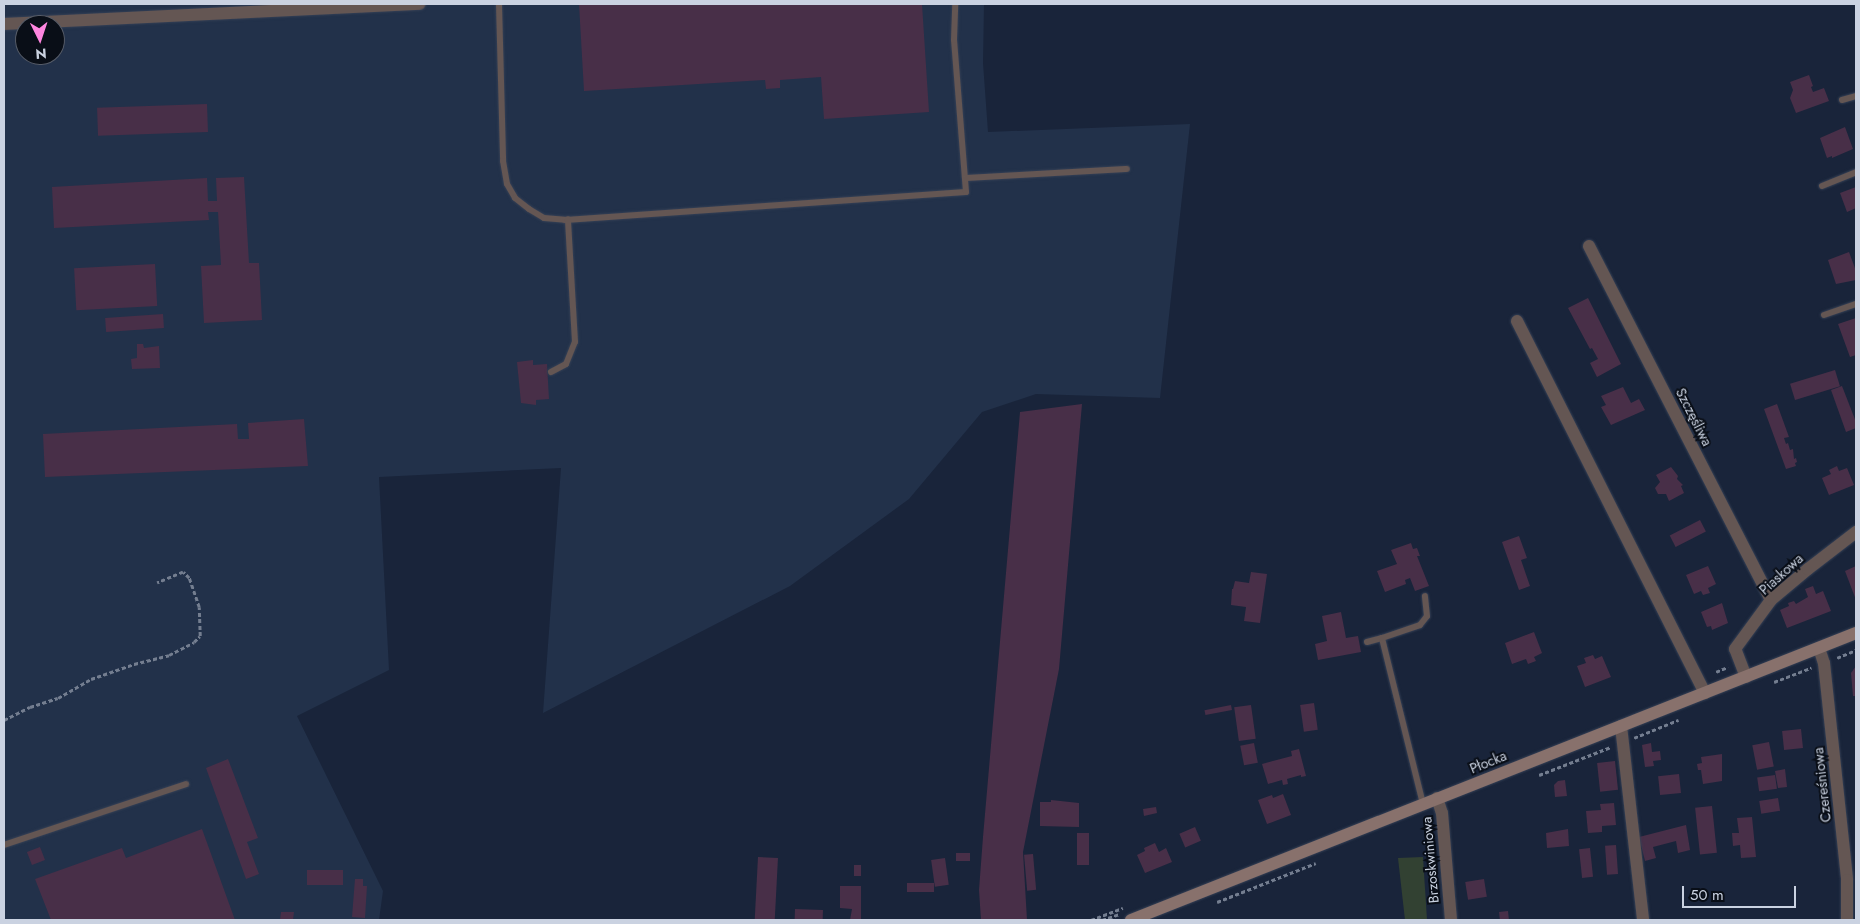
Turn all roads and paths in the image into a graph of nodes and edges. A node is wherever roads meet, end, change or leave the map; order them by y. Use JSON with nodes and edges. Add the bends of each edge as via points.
{"nodes":[{"id":1,"x":420,"y":4,"type":"edge"},
{"id":2,"x":499,"y":4,"type":"edge"},
{"id":3,"x":956,"y":4,"type":"edge"},
{"id":4,"x":4,"y":24,"type":"edge"},
{"id":5,"x":1856,"y":96,"type":"edge"},
{"id":6,"x":1842,"y":100,"type":"dead end"},
{"id":7,"x":1126,"y":169,"type":"dead end"},
{"id":8,"x":1856,"y":172,"type":"edge"},
{"id":9,"x":965,"y":178,"type":"junction"},
{"id":10,"x":1822,"y":186,"type":"dead end"},
{"id":11,"x":568,"y":219,"type":"junction"},
{"id":12,"x":1589,"y":246,"type":"dead end"},
{"id":13,"x":1856,"y":304,"type":"edge"},
{"id":14,"x":1824,"y":316,"type":"dead end"},
{"id":15,"x":1517,"y":321,"type":"dead end"},
{"id":16,"x":551,"y":372,"type":"dead end"},
{"id":17,"x":1856,"y":532,"type":"edge"},
{"id":18,"x":157,"y":582,"type":"dead end"},
{"id":19,"x":1425,"y":596,"type":"dead end"},
{"id":20,"x":1771,"y":600,"type":"junction"},
{"id":21,"x":1856,"y":633,"type":"edge"},
{"id":22,"x":1382,"y":638,"type":"junction"},
{"id":23,"x":1367,"y":642,"type":"dead end"},
{"id":24,"x":1819,"y":648,"type":"junction"},
{"id":25,"x":1746,"y":677,"type":"junction"},
{"id":26,"x":1705,"y":693,"type":"junction"},
{"id":27,"x":4,"y":720,"type":"edge"},
{"id":28,"x":1621,"y":726,"type":"junction"},
{"id":29,"x":186,"y":784,"type":"dead end"},
{"id":30,"x":1437,"y":798,"type":"junction"},
{"id":31,"x":1423,"y":804,"type":"junction"},
{"id":32,"x":4,"y":845,"type":"edge"},
{"id":33,"x":1131,"y":920,"type":"edge"},
{"id":34,"x":1451,"y":920,"type":"edge"},
{"id":35,"x":1643,"y":920,"type":"edge"},
{"id":36,"x":1847,"y":920,"type":"edge"}],
"edges":[{"from":1,"to":4,"type":"street"},
{"from":2,"to":11,"type":"lane","via":[[503,161],[507,184],[515,198],[544,218]]},
{"from":3,"to":9,"type":"lane","via":[[954,40]]},
{"from":5,"to":6,"type":"lane"},
{"from":7,"to":9,"type":"lane"},
{"from":8,"to":10,"type":"lane"},
{"from":9,"to":11,"type":"lane","via":[[966,192]]},
{"from":11,"to":16,"type":"lane","via":[[575,342],[566,364]]},
{"from":12,"to":20,"type":"street","name":"Szczęśliwa"},
{"from":13,"to":14,"type":"lane"},
{"from":15,"to":26,"type":"street"},
{"from":17,"to":20,"type":"street","name":"Piaskowa"},
{"from":18,"to":27,"type":"path","via":[[183,572],[189,578],[199,607],[200,636],[194,642],[169,655],[91,679],[58,698]]},
{"from":19,"to":22,"type":"lane","via":[[1428,616],[1420,625]]},
{"from":20,"to":25,"type":"street","name":"Piaskowa","via":[[1735,649]]},
{"from":21,"to":24,"type":"street","name":"Płocka"},
{"from":22,"to":23,"type":"lane"},
{"from":22,"to":31,"type":"lane"},
{"from":24,"to":25,"type":"street","name":"Płocka"},
{"from":24,"to":36,"type":"street","name":"Czereśniowa","via":[[1824,663],[1845,860]]},
{"from":25,"to":26,"type":"street","name":"Płocka"},
{"from":26,"to":28,"type":"street","name":"Płocka"},
{"from":28,"to":30,"type":"street","name":"Płocka"},
{"from":28,"to":35,"type":"street"},
{"from":29,"to":32,"type":"lane"},
{"from":30,"to":31,"type":"street","name":"Płocka"},
{"from":30,"to":34,"type":"street","name":"Brzoskwiniowa","via":[[1442,813]]},
{"from":31,"to":33,"type":"street","name":"Płocka"}]}
